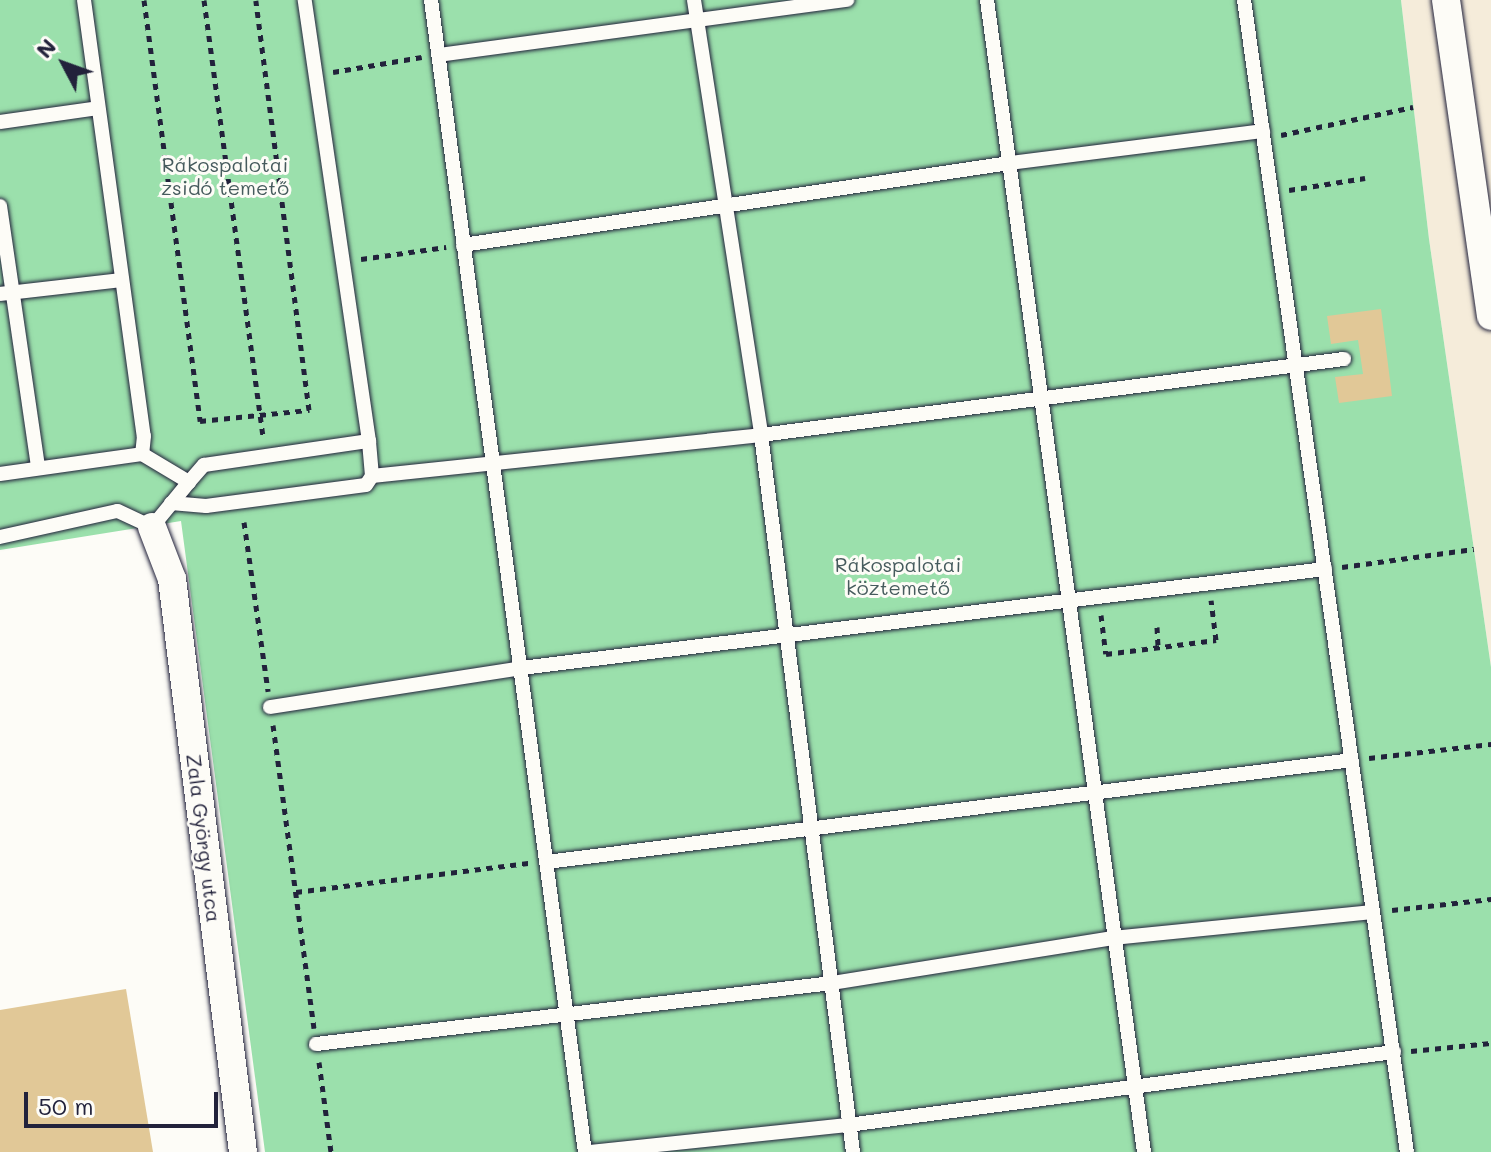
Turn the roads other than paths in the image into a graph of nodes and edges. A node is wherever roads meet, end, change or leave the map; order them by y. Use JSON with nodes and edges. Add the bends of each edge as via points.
{"nodes":[{"id":1,"x":84,"y":0,"type":"edge"},
{"id":2,"x":305,"y":0,"type":"edge"},
{"id":3,"x":431,"y":0,"type":"edge"},
{"id":4,"x":694,"y":0,"type":"edge"},
{"id":5,"x":847,"y":0,"type":"edge"},
{"id":6,"x":987,"y":0,"type":"edge"},
{"id":7,"x":1244,"y":0,"type":"edge"},
{"id":8,"x":1446,"y":0,"type":"edge"},
{"id":9,"x":696,"y":19,"type":"junction"},
{"id":10,"x":439,"y":55,"type":"junction"},
{"id":11,"x":98,"y":108,"type":"junction"},
{"id":12,"x":0,"y":122,"type":"edge"},
{"id":13,"x":1264,"y":135,"type":"junction"},
{"id":14,"x":1010,"y":163,"type":"junction"},
{"id":15,"x":0,"y":206,"type":"edge"},
{"id":16,"x":722,"y":207,"type":"junction"},
{"id":17,"x":463,"y":245,"type":"junction"},
{"id":18,"x":121,"y":280,"type":"junction"},
{"id":19,"x":6,"y":294,"type":"edge"},
{"id":20,"x":1491,"y":316,"type":"edge"},
{"id":21,"x":1344,"y":359,"type":"dead end"},
{"id":22,"x":1296,"y":364,"type":"junction"},
{"id":23,"x":1040,"y":396,"type":"junction"},
{"id":24,"x":761,"y":435,"type":"junction"},
{"id":25,"x":369,"y":441,"type":"junction"},
{"id":26,"x":142,"y":454,"type":"junction"},
{"id":27,"x":493,"y":462,"type":"junction"},
{"id":28,"x":38,"y":466,"type":"junction"},
{"id":29,"x":0,"y":474,"type":"edge"},
{"id":30,"x":372,"y":476,"type":"junction"},
{"id":31,"x":189,"y":482,"type":"junction"},
{"id":32,"x":171,"y":503,"type":"junction"},
{"id":33,"x":152,"y":527,"type":"junction"},
{"id":34,"x":0,"y":537,"type":"edge"},
{"id":35,"x":1325,"y":569,"type":"junction"},
{"id":36,"x":1069,"y":603,"type":"junction"},
{"id":37,"x":784,"y":638,"type":"junction"},
{"id":38,"x":521,"y":668,"type":"junction"},
{"id":39,"x":270,"y":707,"type":"road end"},
{"id":40,"x":1352,"y":760,"type":"junction"},
{"id":41,"x":1091,"y":793,"type":"junction"},
{"id":42,"x":812,"y":829,"type":"junction"},
{"id":43,"x":547,"y":862,"type":"junction"},
{"id":44,"x":1371,"y":912,"type":"junction"},
{"id":45,"x":1112,"y":938,"type":"junction"},
{"id":46,"x":832,"y":983,"type":"junction"},
{"id":47,"x":565,"y":1014,"type":"junction"},
{"id":48,"x":316,"y":1044,"type":"road end"},
{"id":49,"x":1394,"y":1052,"type":"junction"},
{"id":50,"x":1133,"y":1086,"type":"junction"},
{"id":51,"x":848,"y":1125,"type":"junction"},
{"id":52,"x":243,"y":1152,"type":"edge"},
{"id":53,"x":588,"y":1152,"type":"edge"},
{"id":54,"x":853,"y":1152,"type":"edge"},
{"id":55,"x":1144,"y":1152,"type":"edge"},
{"id":56,"x":1407,"y":1152,"type":"edge"}],
"edges":[{"from":1,"to":11,"type":"lane"},
{"from":2,"to":25,"type":"lane"},
{"from":3,"to":10,"type":"lane"},
{"from":4,"to":9,"type":"lane"},
{"from":5,"to":9,"type":"lane"},
{"from":6,"to":14,"type":"lane"},
{"from":7,"to":13,"type":"lane"},
{"from":8,"to":20,"type":"street"},
{"from":9,"to":10,"type":"lane"},
{"from":9,"to":16,"type":"lane"},
{"from":10,"to":17,"type":"lane"},
{"from":11,"to":12,"type":"lane"},
{"from":11,"to":18,"type":"lane"},
{"from":13,"to":14,"type":"lane"},
{"from":13,"to":22,"type":"lane"},
{"from":14,"to":16,"type":"lane"},
{"from":14,"to":23,"type":"lane"},
{"from":15,"to":19,"type":"lane"},
{"from":16,"to":17,"type":"lane"},
{"from":16,"to":24,"type":"lane"},
{"from":17,"to":27,"type":"lane"},
{"from":18,"to":19,"type":"lane"},
{"from":18,"to":26,"type":"lane","via":[[144,436]]},
{"from":19,"to":28,"type":"lane"},
{"from":21,"to":22,"type":"lane"},
{"from":22,"to":23,"type":"lane"},
{"from":22,"to":35,"type":"lane"},
{"from":23,"to":24,"type":"lane"},
{"from":23,"to":36,"type":"lane"},
{"from":24,"to":27,"type":"lane"},
{"from":24,"to":37,"type":"lane"},
{"from":25,"to":30,"type":"lane"},
{"from":25,"to":31,"type":"lane","via":[[204,465]]},
{"from":26,"to":28,"type":"lane"},
{"from":26,"to":31,"type":"lane"},
{"from":27,"to":30,"type":"lane"},
{"from":27,"to":38,"type":"lane"},
{"from":28,"to":29,"type":"lane"},
{"from":30,"to":32,"type":"lane","via":[[366,485],[206,506]]},
{"from":31,"to":32,"type":"lane"},
{"from":32,"to":33,"type":"lane"},
{"from":33,"to":34,"type":"lane","via":[[117,511]]},
{"from":33,"to":52,"type":"street","name":"Zala György utca","via":[[172,579]]},
{"from":35,"to":36,"type":"lane"},
{"from":35,"to":40,"type":"lane"},
{"from":36,"to":37,"type":"lane"},
{"from":36,"to":41,"type":"lane"},
{"from":37,"to":38,"type":"lane"},
{"from":37,"to":42,"type":"lane"},
{"from":38,"to":39,"type":"lane"},
{"from":38,"to":43,"type":"lane"},
{"from":40,"to":41,"type":"lane"},
{"from":40,"to":44,"type":"lane"},
{"from":41,"to":42,"type":"lane"},
{"from":41,"to":45,"type":"lane"},
{"from":42,"to":43,"type":"lane"},
{"from":42,"to":46,"type":"lane"},
{"from":43,"to":47,"type":"lane"},
{"from":44,"to":45,"type":"lane"},
{"from":44,"to":49,"type":"lane"},
{"from":45,"to":46,"type":"lane"},
{"from":45,"to":50,"type":"lane"},
{"from":46,"to":47,"type":"lane"},
{"from":46,"to":51,"type":"lane"},
{"from":47,"to":48,"type":"lane"},
{"from":47,"to":53,"type":"lane"},
{"from":49,"to":50,"type":"lane"},
{"from":49,"to":56,"type":"lane"},
{"from":50,"to":51,"type":"lane"},
{"from":50,"to":55,"type":"lane"},
{"from":51,"to":53,"type":"lane"},
{"from":51,"to":54,"type":"lane"}]}
